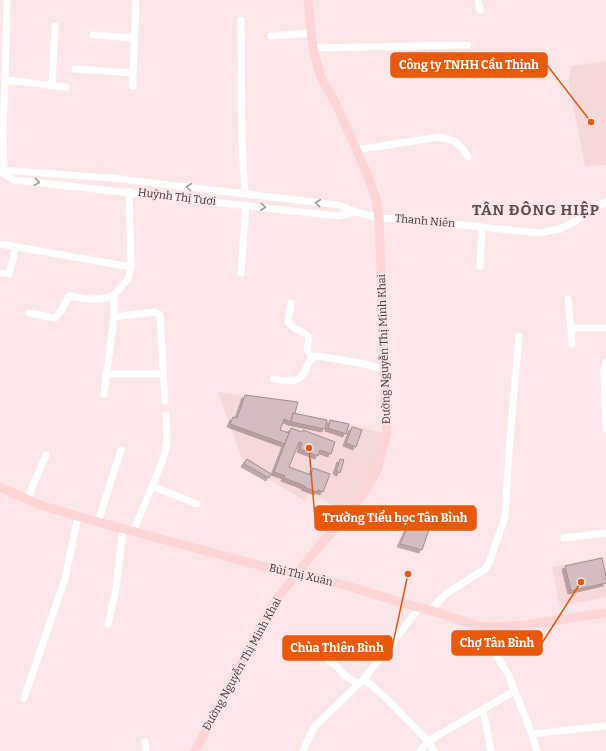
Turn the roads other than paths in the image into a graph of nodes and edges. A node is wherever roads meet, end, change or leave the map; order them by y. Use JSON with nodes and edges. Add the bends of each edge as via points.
{"nodes":[{"id":1,"x":8,"y":0,"type":"edge"},
{"id":2,"x":136,"y":0,"type":"edge"},
{"id":3,"x":308,"y":0,"type":"edge"},
{"id":4,"x":478,"y":0,"type":"edge"},
{"id":5,"x":480,"y":10,"type":"dead end"},
{"id":6,"x":241,"y":20,"type":"dead end"},
{"id":7,"x":55,"y":26,"type":"dead end"},
{"id":8,"x":311,"y":33,"type":"junction"},
{"id":9,"x":93,"y":35,"type":"dead end"},
{"id":10,"x":271,"y":36,"type":"dead end"},
{"id":11,"x":135,"y":38,"type":"junction"},
{"id":12,"x":467,"y":45,"type":"dead end"},
{"id":13,"x":313,"y":48,"type":"junction"},
{"id":14,"x":75,"y":69,"type":"dead end"},
{"id":15,"x":133,"y":73,"type":"junction"},
{"id":16,"x":3,"y":83,"type":"edge"},
{"id":17,"x":52,"y":85,"type":"junction"},
{"id":18,"x":133,"y":86,"type":"dead end"},
{"id":19,"x":66,"y":87,"type":"dead end"},
{"id":20,"x":356,"y":150,"type":"junction"},
{"id":21,"x":468,"y":157,"type":"dead end"},
{"id":22,"x":1,"y":171,"type":"edge"},
{"id":23,"x":129,"y":191,"type":"junction"},
{"id":24,"x":245,"y":194,"type":"junction"},
{"id":25,"x":290,"y":200,"type":"junction"},
{"id":26,"x":246,"y":206,"type":"junction"},
{"id":27,"x":605,"y":206,"type":"edge"},
{"id":28,"x":289,"y":210,"type":"junction"},
{"id":29,"x":356,"y":212,"type":"junction"},
{"id":30,"x":379,"y":218,"type":"junction"},
{"id":31,"x":482,"y":227,"type":"junction"},
{"id":32,"x":0,"y":244,"type":"edge"},
{"id":33,"x":16,"y":247,"type":"junction"},
{"id":34,"x":480,"y":266,"type":"dead end"},
{"id":35,"x":131,"y":267,"type":"junction"},
{"id":36,"x":0,"y":272,"type":"edge"},
{"id":37,"x":241,"y":273,"type":"dead end"},
{"id":38,"x":114,"y":295,"type":"junction"},
{"id":39,"x":568,"y":299,"type":"dead end"},
{"id":40,"x":291,"y":303,"type":"dead end"},
{"id":41,"x":29,"y":313,"type":"dead end"},
{"id":42,"x":114,"y":317,"type":"junction"},
{"id":43,"x":571,"y":328,"type":"junction"},
{"id":44,"x":606,"y":328,"type":"edge"},
{"id":45,"x":519,"y":336,"type":"dead end"},
{"id":46,"x":572,"y":344,"type":"dead end"},
{"id":47,"x":313,"y":357,"type":"junction"},
{"id":48,"x":606,"y":362,"type":"edge"},
{"id":49,"x":384,"y":369,"type":"junction"},
{"id":50,"x":106,"y":374,"type":"junction"},
{"id":51,"x":163,"y":374,"type":"junction"},
{"id":52,"x":274,"y":379,"type":"dead end"},
{"id":53,"x":104,"y":394,"type":"dead end"},
{"id":54,"x":165,"y":401,"type":"dead end"},
{"id":55,"x":166,"y":415,"type":"dead end"},
{"id":56,"x":606,"y":427,"type":"edge"},
{"id":57,"x":121,"y":450,"type":"dead end"},
{"id":58,"x":46,"y":455,"type":"dead end"},
{"id":59,"x":0,"y":486,"type":"edge"},
{"id":60,"x":152,"y":486,"type":"junction"},
{"id":61,"x":28,"y":499,"type":"junction"},
{"id":62,"x":197,"y":504,"type":"dead end"},
{"id":63,"x":78,"y":516,"type":"junction"},
{"id":64,"x":98,"y":522,"type":"junction"},
{"id":65,"x":123,"y":530,"type":"junction"},
{"id":66,"x":133,"y":532,"type":"junction"},
{"id":67,"x":606,"y":533,"type":"edge"},
{"id":68,"x":564,"y":538,"type":"dead end"},
{"id":69,"x":297,"y":573,"type":"junction"},
{"id":70,"x":420,"y":607,"type":"junction"},
{"id":71,"x":430,"y":610,"type":"junction"},
{"id":72,"x":606,"y":613,"type":"edge"},
{"id":73,"x":108,"y":624,"type":"dead end"},
{"id":74,"x":478,"y":626,"type":"junction"},
{"id":75,"x":326,"y":658,"type":"dead end"},
{"id":76,"x":361,"y":682,"type":"junction"},
{"id":77,"x":515,"y":691,"type":"junction"},
{"id":78,"x":24,"y":698,"type":"dead end"},
{"id":79,"x":482,"y":709,"type":"junction"},
{"id":80,"x":605,"y":726,"type":"dead end"},
{"id":81,"x":532,"y":734,"type":"junction"},
{"id":82,"x":428,"y":741,"type":"junction"},
{"id":83,"x":145,"y":742,"type":"dead end"},
{"id":84,"x":146,"y":751,"type":"edge"},
{"id":85,"x":195,"y":751,"type":"edge"},
{"id":86,"x":303,"y":751,"type":"edge"},
{"id":87,"x":420,"y":751,"type":"edge"},
{"id":88,"x":434,"y":751,"type":"edge"},
{"id":89,"x":491,"y":751,"type":"edge"},
{"id":90,"x":537,"y":751,"type":"edge"}],
"edges":[{"from":1,"to":16,"type":"street"},
{"from":2,"to":11,"type":"street"},
{"from":3,"to":8,"type":"main road","name":"Đường Nguyễn Thị Minh Khai"},
{"from":4,"to":5,"type":"street"},
{"from":6,"to":24,"type":"street"},
{"from":7,"to":17,"type":"street"},
{"from":8,"to":10,"type":"street"},
{"from":8,"to":13,"type":"main road","name":"Đường Nguyễn Thị Minh Khai"},
{"from":9,"to":11,"type":"street"},
{"from":11,"to":15,"type":"street"},
{"from":12,"to":13,"type":"street"},
{"from":13,"to":20,"type":"main road","name":"Đường Nguyễn Thị Minh Khai","via":[[322,78]]},
{"from":14,"to":15,"type":"street"},
{"from":15,"to":18,"type":"street"},
{"from":16,"to":17,"type":"street"},
{"from":16,"to":22,"type":"street"},
{"from":17,"to":19,"type":"street"},
{"from":20,"to":21,"type":"street","via":[[439,138],[454,141]]},
{"from":20,"to":30,"type":"main road","name":"Đường Nguyễn Thị Minh Khai","via":[[376,199]]},
{"from":22,"to":23,"type":"street","name":"Huỳnh Thị Tươi","one_way":true,"via":[[14,180]]},
{"from":24,"to":22,"type":"street","name":"Huỳnh Thị Tươi","one_way":true,"via":[[78,175]]},
{"from":23,"to":26,"type":"street","name":"Huỳnh Thị Tươi"},
{"from":23,"to":35,"type":"street"},
{"from":24,"to":25,"type":"street","name":"Huỳnh Thị Tươi"},
{"from":25,"to":28,"type":"street"},
{"from":29,"to":25,"type":"street","name":"Huỳnh Thị Tươi","one_way":true,"via":[[339,205]]},
{"from":26,"to":28,"type":"street","name":"Huỳnh Thị Tươi","one_way":true},
{"from":26,"to":37,"type":"street"},
{"from":27,"to":31,"type":"street","name":"Thanh Niên","via":[[574,222],[540,234]]},
{"from":28,"to":29,"type":"street","name":"Huỳnh Thị Tươi","via":[[338,216]]},
{"from":29,"to":30,"type":"street","name":"Huỳnh Thị Tươi"},
{"from":30,"to":31,"type":"street","name":"Thanh Niên"},
{"from":30,"to":49,"type":"main road","name":"Đường Nguyễn Thị Minh Khai"},
{"from":31,"to":34,"type":"street"},
{"from":32,"to":33,"type":"street"},
{"from":33,"to":35,"type":"street"},
{"from":33,"to":36,"type":"street","via":[[9,274]]},
{"from":35,"to":38,"type":"street","via":[[128,279]]},
{"from":38,"to":41,"type":"street","via":[[95,300],[69,296],[55,318]]},
{"from":38,"to":42,"type":"street"},
{"from":39,"to":43,"type":"street"},
{"from":40,"to":47,"type":"street","via":[[288,322],[310,337],[307,350]]},
{"from":42,"to":50,"type":"street"},
{"from":42,"to":51,"type":"street","via":[[158,313],[163,347]]},
{"from":43,"to":44,"type":"street"},
{"from":43,"to":46,"type":"street"},
{"from":45,"to":71,"type":"street","via":[[505,517],[485,569],[447,593]]},
{"from":47,"to":49,"type":"street","via":[[325,356]]},
{"from":47,"to":52,"type":"street","via":[[300,379],[286,382]]},
{"from":48,"to":56,"type":"street"},
{"from":49,"to":69,"type":"main road","name":"Đường Nguyễn Thị Minh Khai","via":[[387,433],[377,470],[364,493]]},
{"from":50,"to":51,"type":"street"},
{"from":50,"to":53,"type":"street"},
{"from":51,"to":54,"type":"street"},
{"from":55,"to":60,"type":"street","via":[[167,443]]},
{"from":57,"to":64,"type":"street"},
{"from":58,"to":61,"type":"street"},
{"from":59,"to":61,"type":"main road","name":"Bùi Thị Xuân"},
{"from":60,"to":62,"type":"street"},
{"from":60,"to":66,"type":"street"},
{"from":61,"to":63,"type":"main road","name":"Bùi Thị Xuân"},
{"from":63,"to":64,"type":"main road","name":"Bùi Thị Xuân"},
{"from":63,"to":78,"type":"street","via":[[65,579]]},
{"from":64,"to":65,"type":"main road","name":"Bùi Thị Xuân"},
{"from":65,"to":66,"type":"main road","name":"Bùi Thị Xuân"},
{"from":65,"to":73,"type":"street","via":[[116,589]]},
{"from":66,"to":69,"type":"main road","name":"Bùi Thị Xuân"},
{"from":67,"to":68,"type":"street"},
{"from":69,"to":70,"type":"main road","name":"Bùi Thị Xuân"},
{"from":69,"to":85,"type":"main road","name":"Đường Nguyễn Thị Minh Khai","via":[[275,601]]},
{"from":70,"to":71,"type":"main road","name":"Bùi Thị Xuân"},
{"from":70,"to":76,"type":"street"},
{"from":71,"to":74,"type":"main road","name":"Bùi Thị Xuân"},
{"from":72,"to":74,"type":"main road","name":"Bùi Thị Xuân","via":[[525,625]]},
{"from":74,"to":77,"type":"street","via":[[508,674]]},
{"from":75,"to":76,"type":"street","via":[[344,675]]},
{"from":76,"to":82,"type":"street","via":[[386,698]]},
{"from":76,"to":86,"type":"street","via":[[314,727]]},
{"from":77,"to":79,"type":"street"},
{"from":77,"to":81,"type":"street"},
{"from":79,"to":82,"type":"street"},
{"from":79,"to":89,"type":"street"},
{"from":80,"to":81,"type":"street"},
{"from":81,"to":90,"type":"street"},
{"from":82,"to":87,"type":"street"},
{"from":82,"to":88,"type":"street"},
{"from":83,"to":84,"type":"street"}]}
